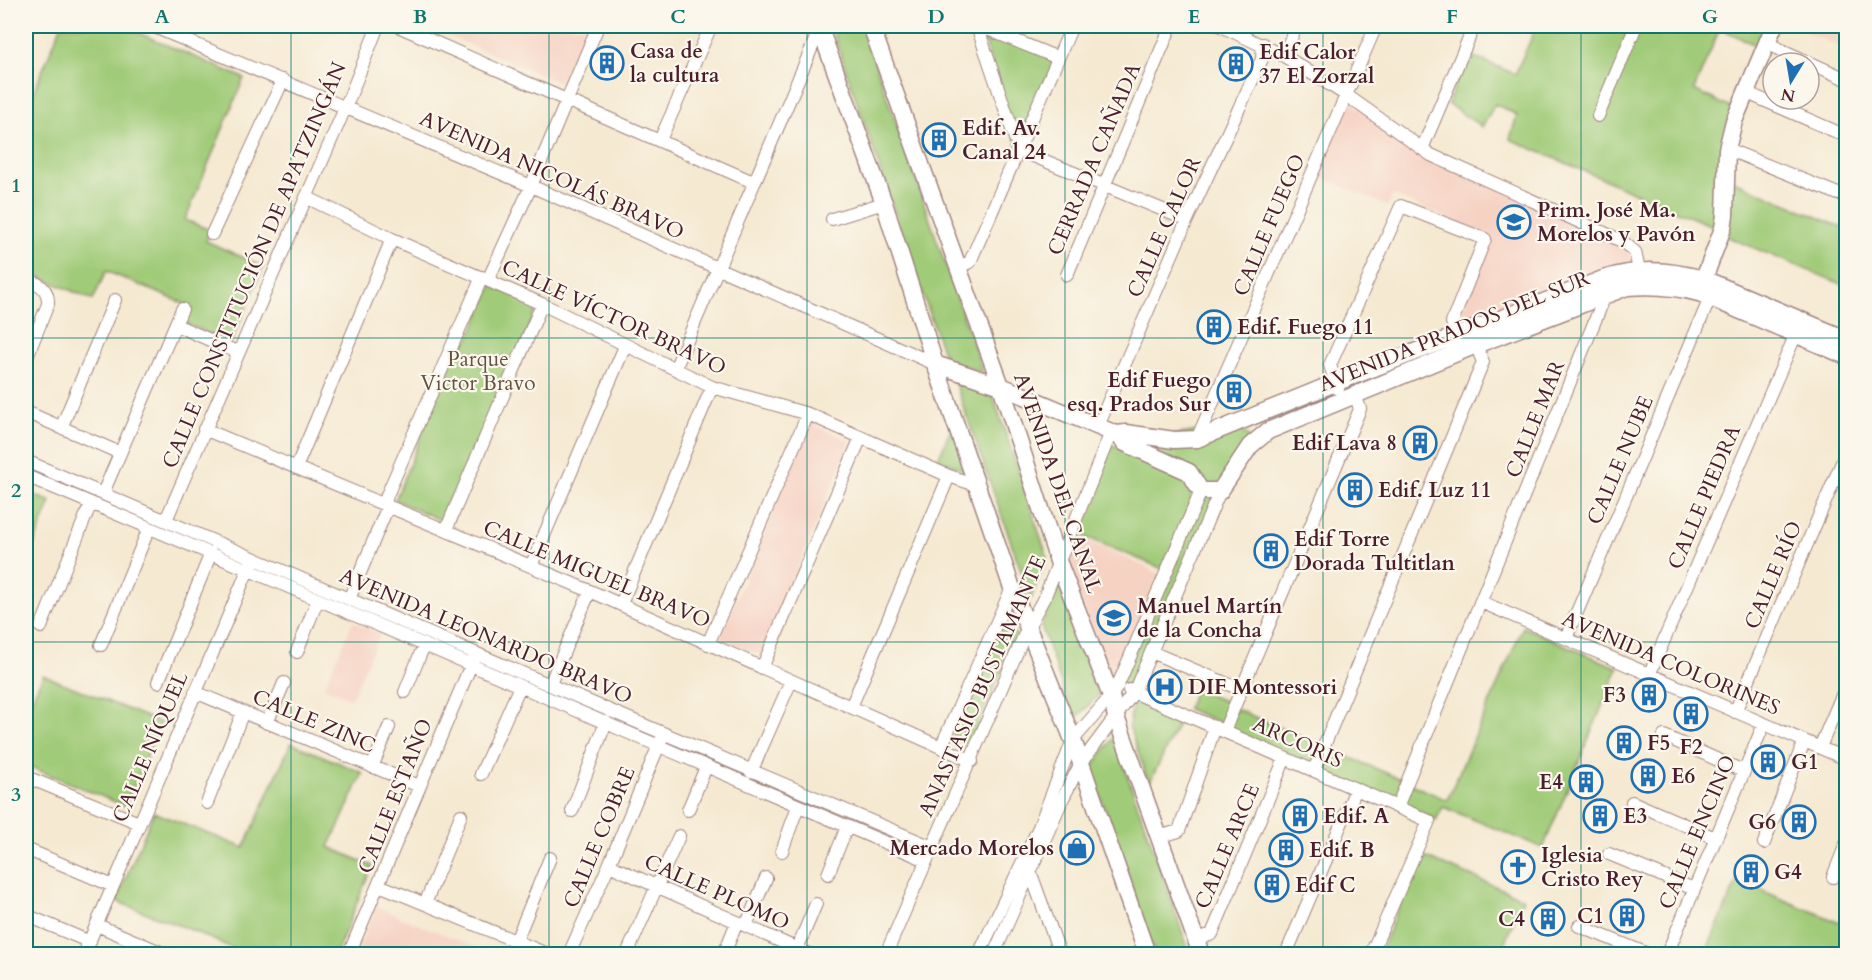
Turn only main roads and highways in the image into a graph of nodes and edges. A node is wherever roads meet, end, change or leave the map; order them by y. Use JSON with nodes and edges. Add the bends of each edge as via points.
{"nodes":[{"id":1,"x":820,"y":26,"type":"edge"},
{"id":2,"x":871,"y":26,"type":"edge"},
{"id":3,"x":1774,"y":26,"type":"edge"},
{"id":4,"x":1605,"y":286,"type":"junction"},
{"id":5,"x":1704,"y":290,"type":"junction"},
{"id":6,"x":1846,"y":339,"type":"edge"},
{"id":7,"x":1464,"y":344,"type":"junction"},
{"id":8,"x":1846,"y":356,"type":"edge"},
{"id":9,"x":935,"y":364,"type":"junction"},
{"id":10,"x":1001,"y":386,"type":"junction"},
{"id":11,"x":1108,"y":431,"type":"junction"},
{"id":12,"x":1198,"y":947,"type":"edge"},
{"id":13,"x":1147,"y":954,"type":"edge"}],
"edges":[{"from":1,"to":9,"type":"main road","via":[[884,203]]},
{"from":2,"to":10,"type":"main road","name":"AVENIDA DEL CANAL"},
{"from":3,"to":5,"type":"main road","via":[[1734,121],[1727,149],[1723,228]]},
{"from":4,"to":5,"type":"main road","name":"AVENIDA PRADOS DEL SUR"},
{"from":4,"to":5,"type":"main road","name":"AVENIDA PRADOS DEL SUR","via":[[1639,270],[1684,273]]},
{"from":4,"to":7,"type":"main road","name":"AVENIDA PRADOS DEL SUR"},
{"from":5,"to":6,"type":"main road","name":"AVENIDA PRADOS DEL SUR"},
{"from":5,"to":8,"type":"main road","name":"AVENIDA PRADOS DEL SUR"},
{"from":7,"to":11,"type":"main road","name":"AVENIDA PRADOS DEL SUR","via":[[1335,383],[1197,439],[1174,440]]},
{"from":7,"to":11,"type":"main road","name":"AVENIDA PRADOS DEL SUR","via":[[1269,431],[1250,446],[1220,491],[1201,491],[1189,472],[1125,443]]},
{"from":9,"to":10,"type":"main road","name":"AVENIDA PRADOS DEL SUR"},
{"from":9,"to":13,"type":"main road","via":[[1012,588],[1073,740]]},
{"from":10,"to":11,"type":"main road","name":"AVENIDA PRADOS DEL SUR"},
{"from":10,"to":12,"type":"main road","name":"AVENIDA DEL CANAL","via":[[1058,561],[1114,690],[1116,717]]}]}
